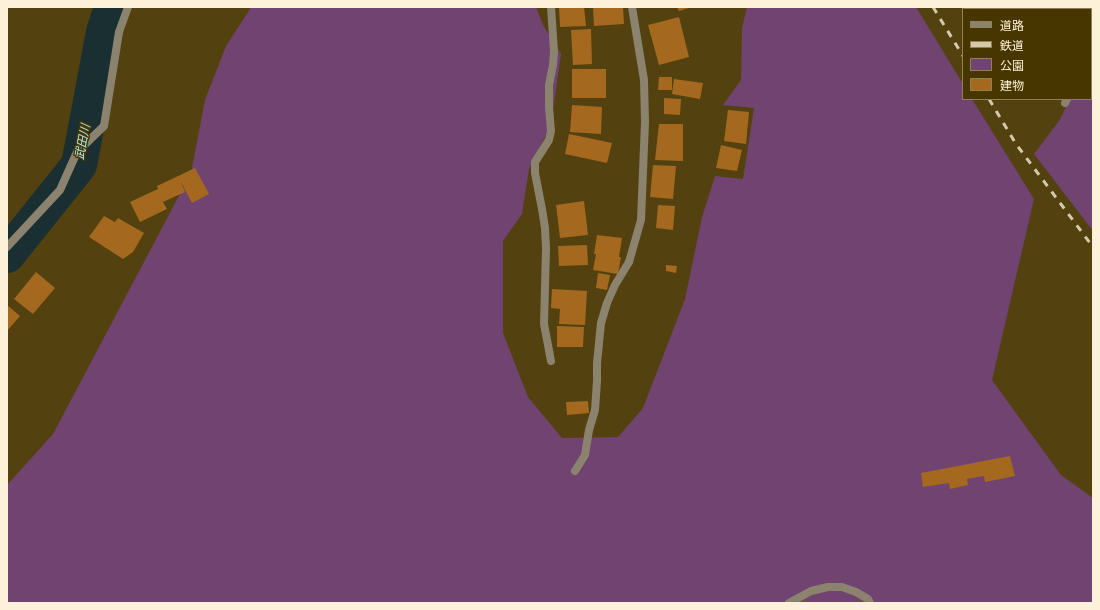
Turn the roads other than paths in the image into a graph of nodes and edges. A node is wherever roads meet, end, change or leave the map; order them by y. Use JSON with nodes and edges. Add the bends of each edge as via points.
{"nodes":[{"id":1,"x":128,"y":7,"type":"edge"},
{"id":2,"x":551,"y":7,"type":"edge"},
{"id":3,"x":632,"y":7,"type":"edge"},
{"id":4,"x":7,"y":247,"type":"edge"},
{"id":5,"x":551,"y":361,"type":"dead end"},
{"id":6,"x":575,"y":472,"type":"dead end"},
{"id":7,"x":789,"y":603,"type":"edge"},
{"id":8,"x":870,"y":603,"type":"edge"}],
"edges":[{"from":1,"to":4,"type":"street","via":[[119,32],[104,126],[77,152],[60,190]]},
{"from":2,"to":5,"type":"street","via":[[554,51],[550,84],[551,131],[549,140],[535,162],[535,173],[545,228],[544,324]]},
{"from":3,"to":6,"type":"street","via":[[644,80],[641,220],[629,262],[607,303],[601,323],[595,410],[585,455]]},
{"from":7,"to":8,"type":"street","via":[[811,591],[842,587],[856,592]]}]}
